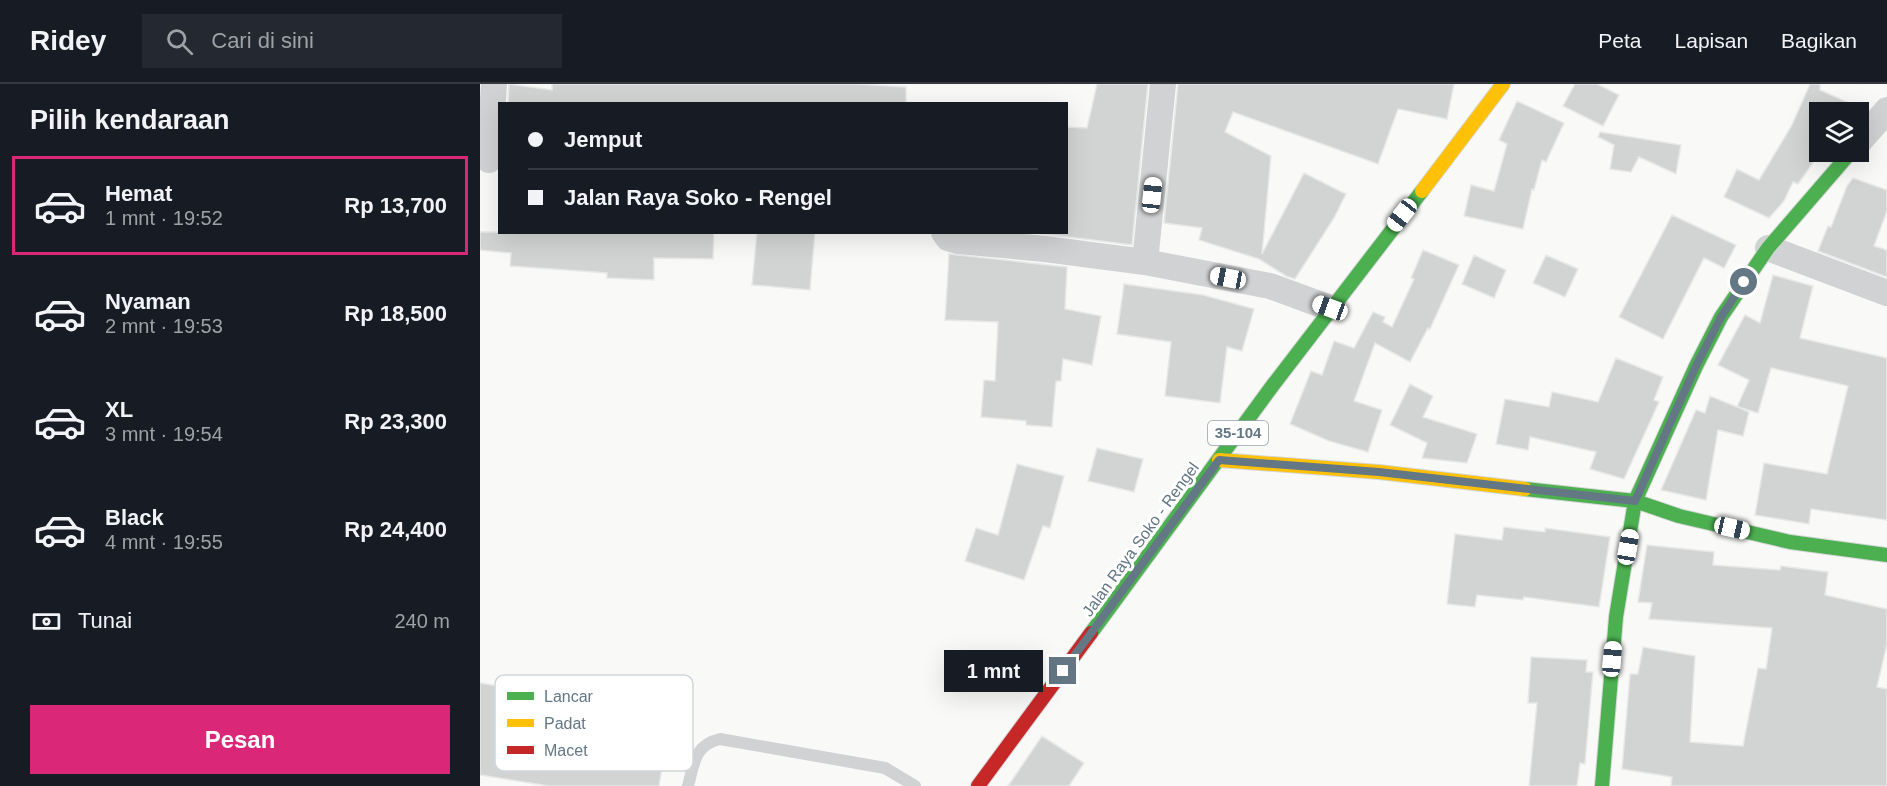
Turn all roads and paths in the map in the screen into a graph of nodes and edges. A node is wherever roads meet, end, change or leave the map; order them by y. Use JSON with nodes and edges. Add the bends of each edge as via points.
{"nodes":[{"id":1,"x":494,"y":84,"type":"edge"},
{"id":2,"x":1163,"y":84,"type":"edge"},
{"id":3,"x":1503,"y":84,"type":"edge"},
{"id":4,"x":1887,"y":110,"type":"edge"},
{"id":5,"x":1869,"y":130,"type":"edge"},
{"id":6,"x":490,"y":160,"type":"edge"},
{"id":7,"x":1842,"y":162,"type":"edge"},
{"id":8,"x":945,"y":234,"type":"edge"},
{"id":9,"x":1768,"y":248,"type":"junction"},
{"id":10,"x":1145,"y":262,"type":"junction"},
{"id":11,"x":1887,"y":293,"type":"edge"},
{"id":12,"x":1330,"y":308,"type":"junction"},
{"id":13,"x":1219,"y":460,"type":"junction"},
{"id":14,"x":1635,"y":501,"type":"junction"},
{"id":15,"x":1887,"y":555,"type":"edge"},
{"id":16,"x":693,"y":769,"type":"edge"},
{"id":17,"x":692,"y":771,"type":"edge"},
{"id":18,"x":688,"y":786,"type":"edge"},
{"id":19,"x":915,"y":786,"type":"edge"},
{"id":20,"x":978,"y":786,"type":"edge"},
{"id":21,"x":1602,"y":786,"type":"edge"}],
"edges":[{"from":1,"to":6,"type":"street"},
{"from":2,"to":10,"type":"street"},
{"from":3,"to":12,"type":"street","name":"Jalan Raya Soko - Rengel","number":"35-104"},
{"from":4,"to":5,"type":"street"},
{"from":7,"to":9,"type":"street"},
{"from":8,"to":10,"type":"street","via":[[958,241]]},
{"from":9,"to":11,"type":"street"},
{"from":9,"to":14,"type":"street","via":[[1721,317]]},
{"from":10,"to":12,"type":"street","via":[[1270,286]]},
{"from":12,"to":13,"type":"street","name":"Jalan Raya Soko - Rengel","number":"35-104"},
{"from":13,"to":14,"type":"street","via":[[1379,472]]},
{"from":13,"to":20,"type":"street","name":"Jalan Raya Soko - Rengel","number":"35-104"},
{"from":14,"to":15,"type":"street","via":[[1679,516],[1790,542]]},
{"from":14,"to":21,"type":"street","via":[[1616,617]]},
{"from":16,"to":19,"type":"lane","via":[[705,744],[720,739],[885,768]]},
{"from":17,"to":18,"type":"lane"}]}
